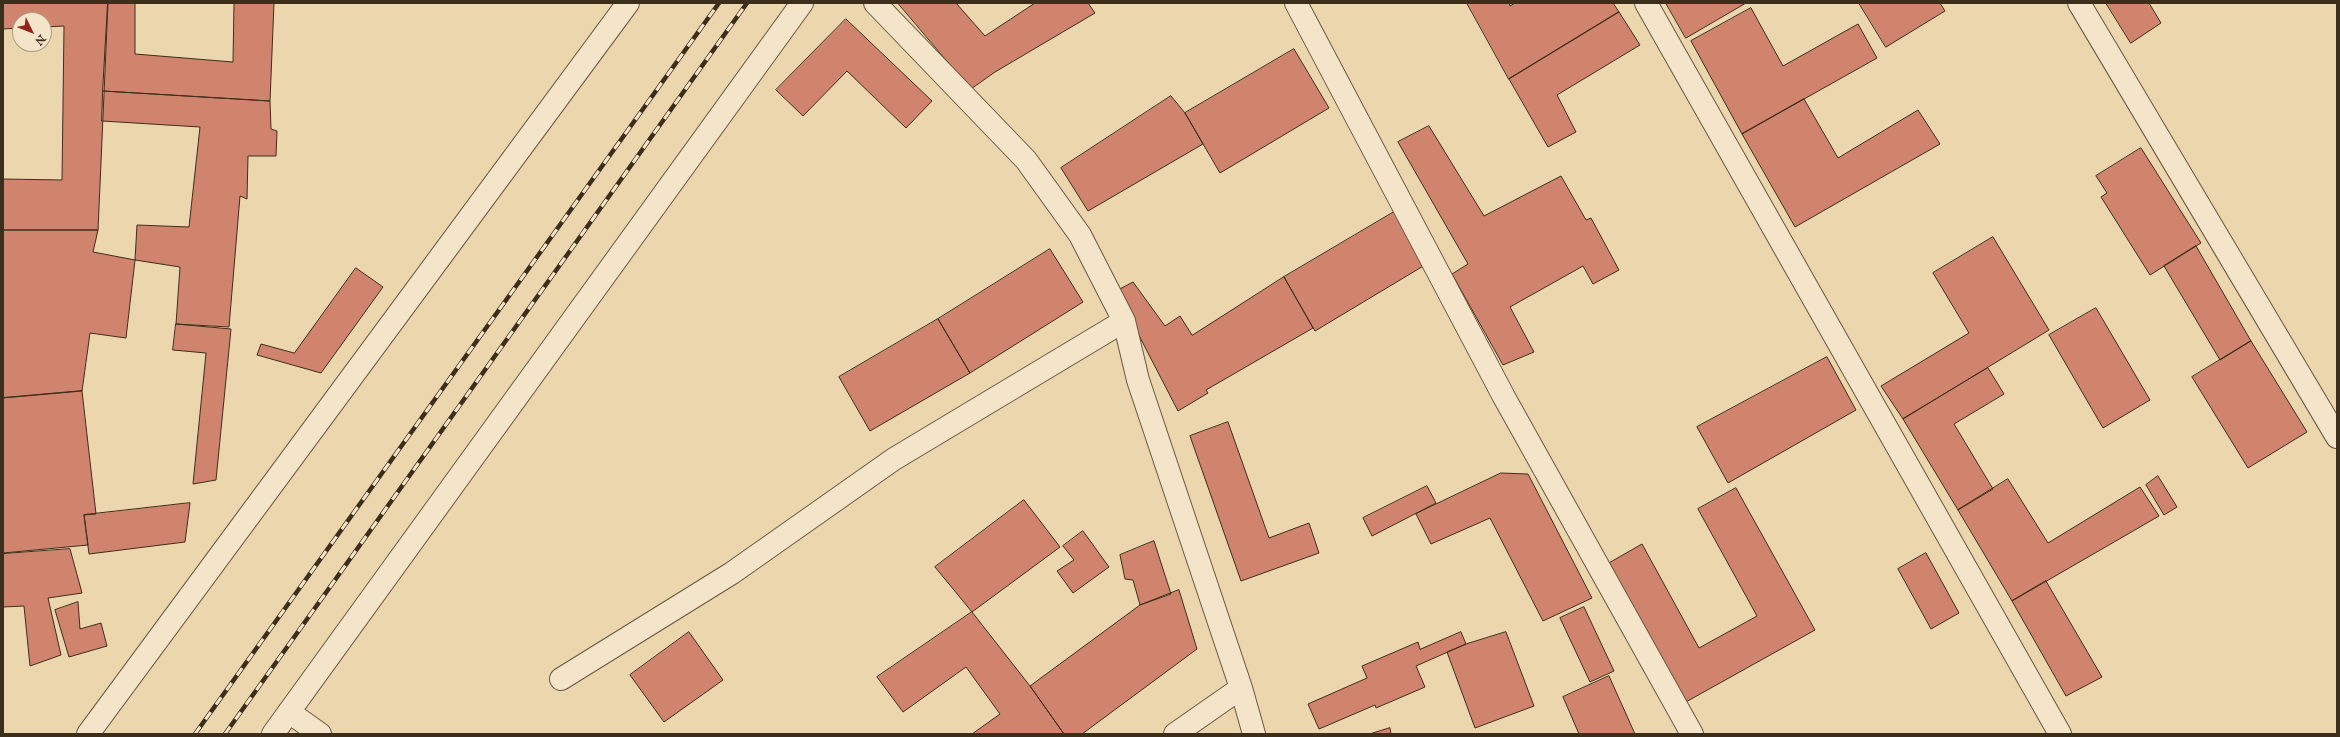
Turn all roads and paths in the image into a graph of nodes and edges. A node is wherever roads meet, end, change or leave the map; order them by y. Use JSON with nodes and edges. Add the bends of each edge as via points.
{"nodes":[{"id":1,"x":628,"y":3,"type":"edge"},
{"id":2,"x":802,"y":3,"type":"edge"},
{"id":3,"x":875,"y":3,"type":"edge"},
{"id":4,"x":1296,"y":3,"type":"edge"},
{"id":5,"x":1646,"y":3,"type":"edge"},
{"id":6,"x":2079,"y":3,"type":"edge"},
{"id":7,"x":1124,"y":321,"type":"junction"},
{"id":8,"x":2337,"y":437,"type":"edge"},
{"id":9,"x":561,"y":679,"type":"dead end"},
{"id":10,"x":1241,"y":688,"type":"junction"},
{"id":11,"x":289,"y":712,"type":"junction"},
{"id":12,"x":88,"y":734,"type":"edge"},
{"id":13,"x":273,"y":734,"type":"edge"},
{"id":14,"x":320,"y":734,"type":"edge"},
{"id":15,"x":1175,"y":734,"type":"edge"},
{"id":16,"x":1254,"y":734,"type":"edge"},
{"id":17,"x":1692,"y":734,"type":"edge"},
{"id":18,"x":2060,"y":734,"type":"edge"}],
"edges":[{"from":1,"to":12,"type":"street"},
{"from":2,"to":11,"type":"street"},
{"from":3,"to":7,"type":"street","via":[[1026,160],[1080,235]]},
{"from":4,"to":17,"type":"street","via":[[1504,397]]},
{"from":5,"to":18,"type":"street"},
{"from":6,"to":8,"type":"street"},
{"from":7,"to":9,"type":"street","via":[[894,459],[732,573]]},
{"from":7,"to":10,"type":"street","via":[[1138,380]]},
{"from":10,"to":15,"type":"street"},
{"from":10,"to":16,"type":"street"},
{"from":11,"to":13,"type":"street"},
{"from":11,"to":14,"type":"street"}]}
